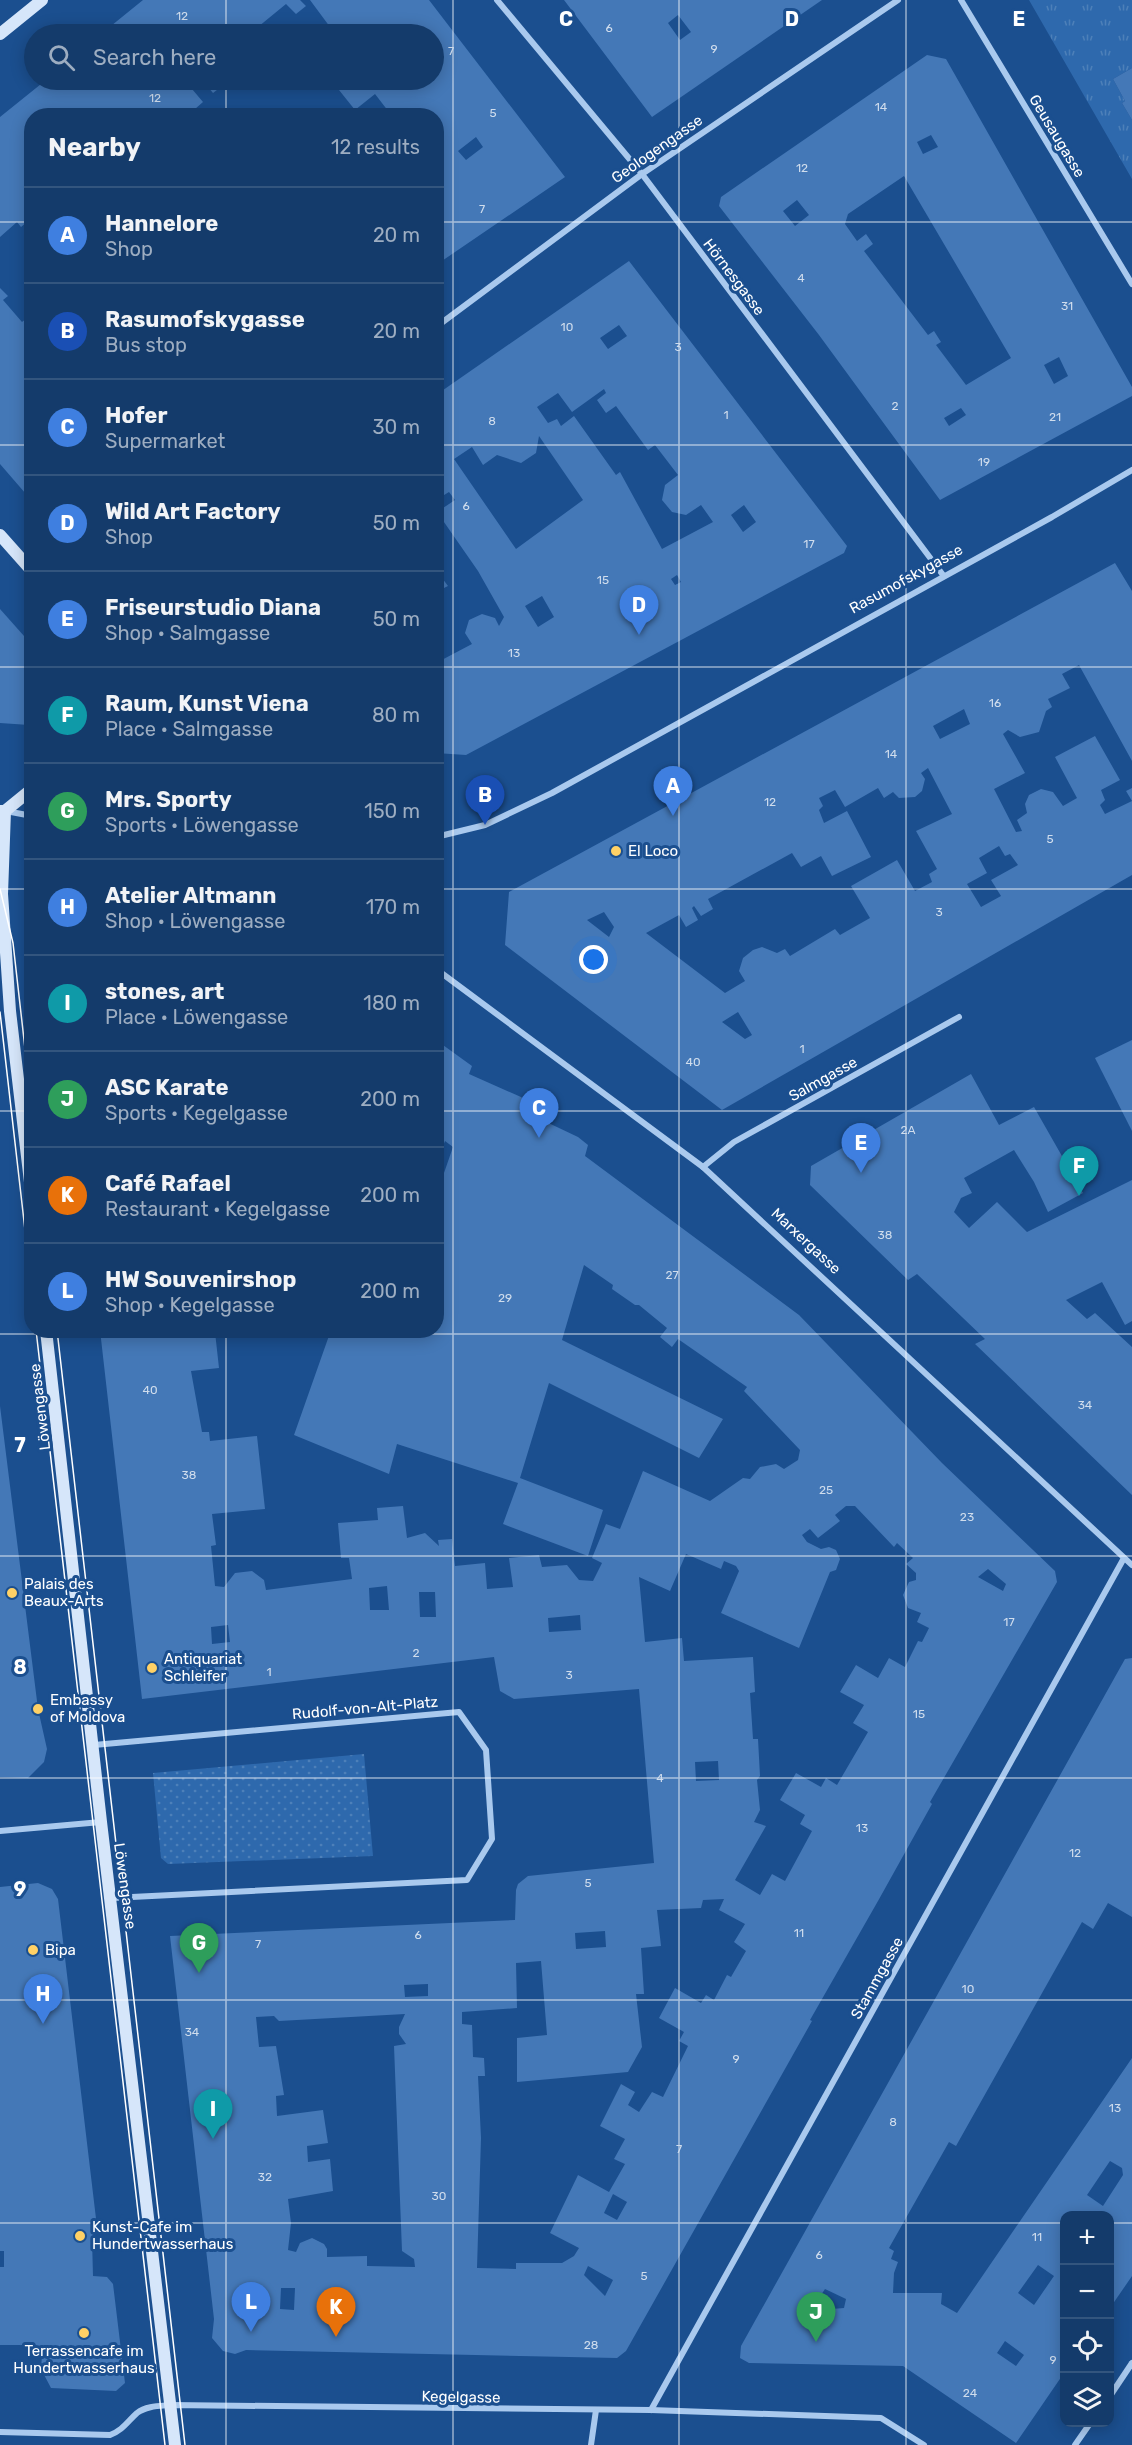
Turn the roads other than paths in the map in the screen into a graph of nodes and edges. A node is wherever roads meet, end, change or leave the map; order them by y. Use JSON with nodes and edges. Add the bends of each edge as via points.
{"nodes":[{"id":1,"x":42,"y":0,"type":"edge"},
{"id":2,"x":497,"y":0,"type":"edge"},
{"id":3,"x":898,"y":0,"type":"edge"},
{"id":4,"x":961,"y":0,"type":"edge"},
{"id":5,"x":0,"y":34,"type":"edge"},
{"id":6,"x":642,"y":174,"type":"junction"},
{"id":7,"x":1132,"y":284,"type":"edge"},
{"id":8,"x":444,"y":321,"type":"edge"},
{"id":9,"x":1132,"y":470,"type":"edge"},
{"id":10,"x":0,"y":535,"type":"edge"},
{"id":11,"x":24,"y":562,"type":"edge"},
{"id":12,"x":942,"y":575,"type":"junction"},
{"id":13,"x":24,"y":795,"type":"edge"},
{"id":14,"x":2,"y":810,"type":"edge"},
{"id":15,"x":24,"y":814,"type":"edge"},
{"id":16,"x":444,"y":835,"type":"edge"},
{"id":17,"x":444,"y":975,"type":"edge"},
{"id":18,"x":959,"y":1017,"type":"dead end"},
{"id":19,"x":24,"y":1131,"type":"edge"},
{"id":20,"x":703,"y":1167,"type":"junction"},
{"id":21,"x":47,"y":1338,"type":"edge"},
{"id":22,"x":1124,"y":1558,"type":"junction"},
{"id":23,"x":1132,"y":1565,"type":"edge"},
{"id":24,"x":94,"y":1745,"type":"junction"},
{"id":25,"x":101,"y":1822,"type":"junction"},
{"id":26,"x":0,"y":1831,"type":"edge"},
{"id":27,"x":112,"y":1898,"type":"junction"},
{"id":28,"x":1132,"y":2363,"type":"edge"},
{"id":29,"x":1114,"y":2390,"type":"edge"},
{"id":30,"x":170,"y":2405,"type":"junction"},
{"id":31,"x":596,"y":2410,"type":"junction"},
{"id":32,"x":651,"y":2410,"type":"junction"},
{"id":33,"x":1088,"y":2427,"type":"edge"},
{"id":34,"x":0,"y":2432,"type":"edge"},
{"id":35,"x":175,"y":2445,"type":"edge"},
{"id":36,"x":591,"y":2445,"type":"edge"},
{"id":37,"x":924,"y":2445,"type":"edge"},
{"id":38,"x":1075,"y":2445,"type":"edge"}],
"edges":[{"from":1,"to":5,"type":"street"},
{"from":2,"to":6,"type":"street","name":"Hörnesgasse"},
{"from":3,"to":6,"type":"street","name":"Geologengasse"},
{"from":4,"to":7,"type":"street","name":"Geusaugasse"},
{"from":6,"to":8,"type":"street","name":"Geologengasse"},
{"from":6,"to":12,"type":"street","name":"Hörnesgasse"},
{"from":9,"to":12,"type":"street","name":"Rasumofskygasse"},
{"from":10,"to":11,"type":"street"},
{"from":12,"to":16,"type":"street","name":"Rasumofskygasse","via":[[552,793],[485,825]]},
{"from":13,"to":14,"type":"street"},
{"from":14,"to":15,"type":"street"},
{"from":14,"to":19,"type":"street","via":[[2,894],[10,1011]]},
{"from":17,"to":20,"type":"street","name":"Marxergasse"},
{"from":18,"to":20,"type":"street","name":"Salmgasse","via":[[734,1142]]},
{"from":20,"to":22,"type":"street","name":"Marxergasse"},
{"from":21,"to":24,"type":"street","name":"Löwengasse"},
{"from":22,"to":23,"type":"street","name":"Marxergasse"},
{"from":22,"to":32,"type":"street","name":"Stammgasse"},
{"from":24,"to":25,"type":"street","name":"Löwengasse"},
{"from":24,"to":27,"type":"street","name":"Rudolf-von-Alt-Platz","via":[[459,1712],[486,1750],[492,1839],[467,1880]]},
{"from":25,"to":26,"type":"street"},
{"from":25,"to":27,"type":"street","name":"Löwengasse"},
{"from":27,"to":30,"type":"street","name":"Löwengasse"},
{"from":28,"to":29,"type":"street"},
{"from":30,"to":31,"type":"street","name":"Kegelgasse"},
{"from":30,"to":34,"type":"street","name":"Kegelgasse","via":[[147,2408],[122,2430],[110,2435]]},
{"from":30,"to":35,"type":"street","name":"Löwengasse"},
{"from":31,"to":32,"type":"street","name":"Kegelgasse"},
{"from":31,"to":36,"type":"street"},
{"from":32,"to":37,"type":"street","name":"Kegelgasse","via":[[881,2418]]},
{"from":33,"to":38,"type":"street"}]}
